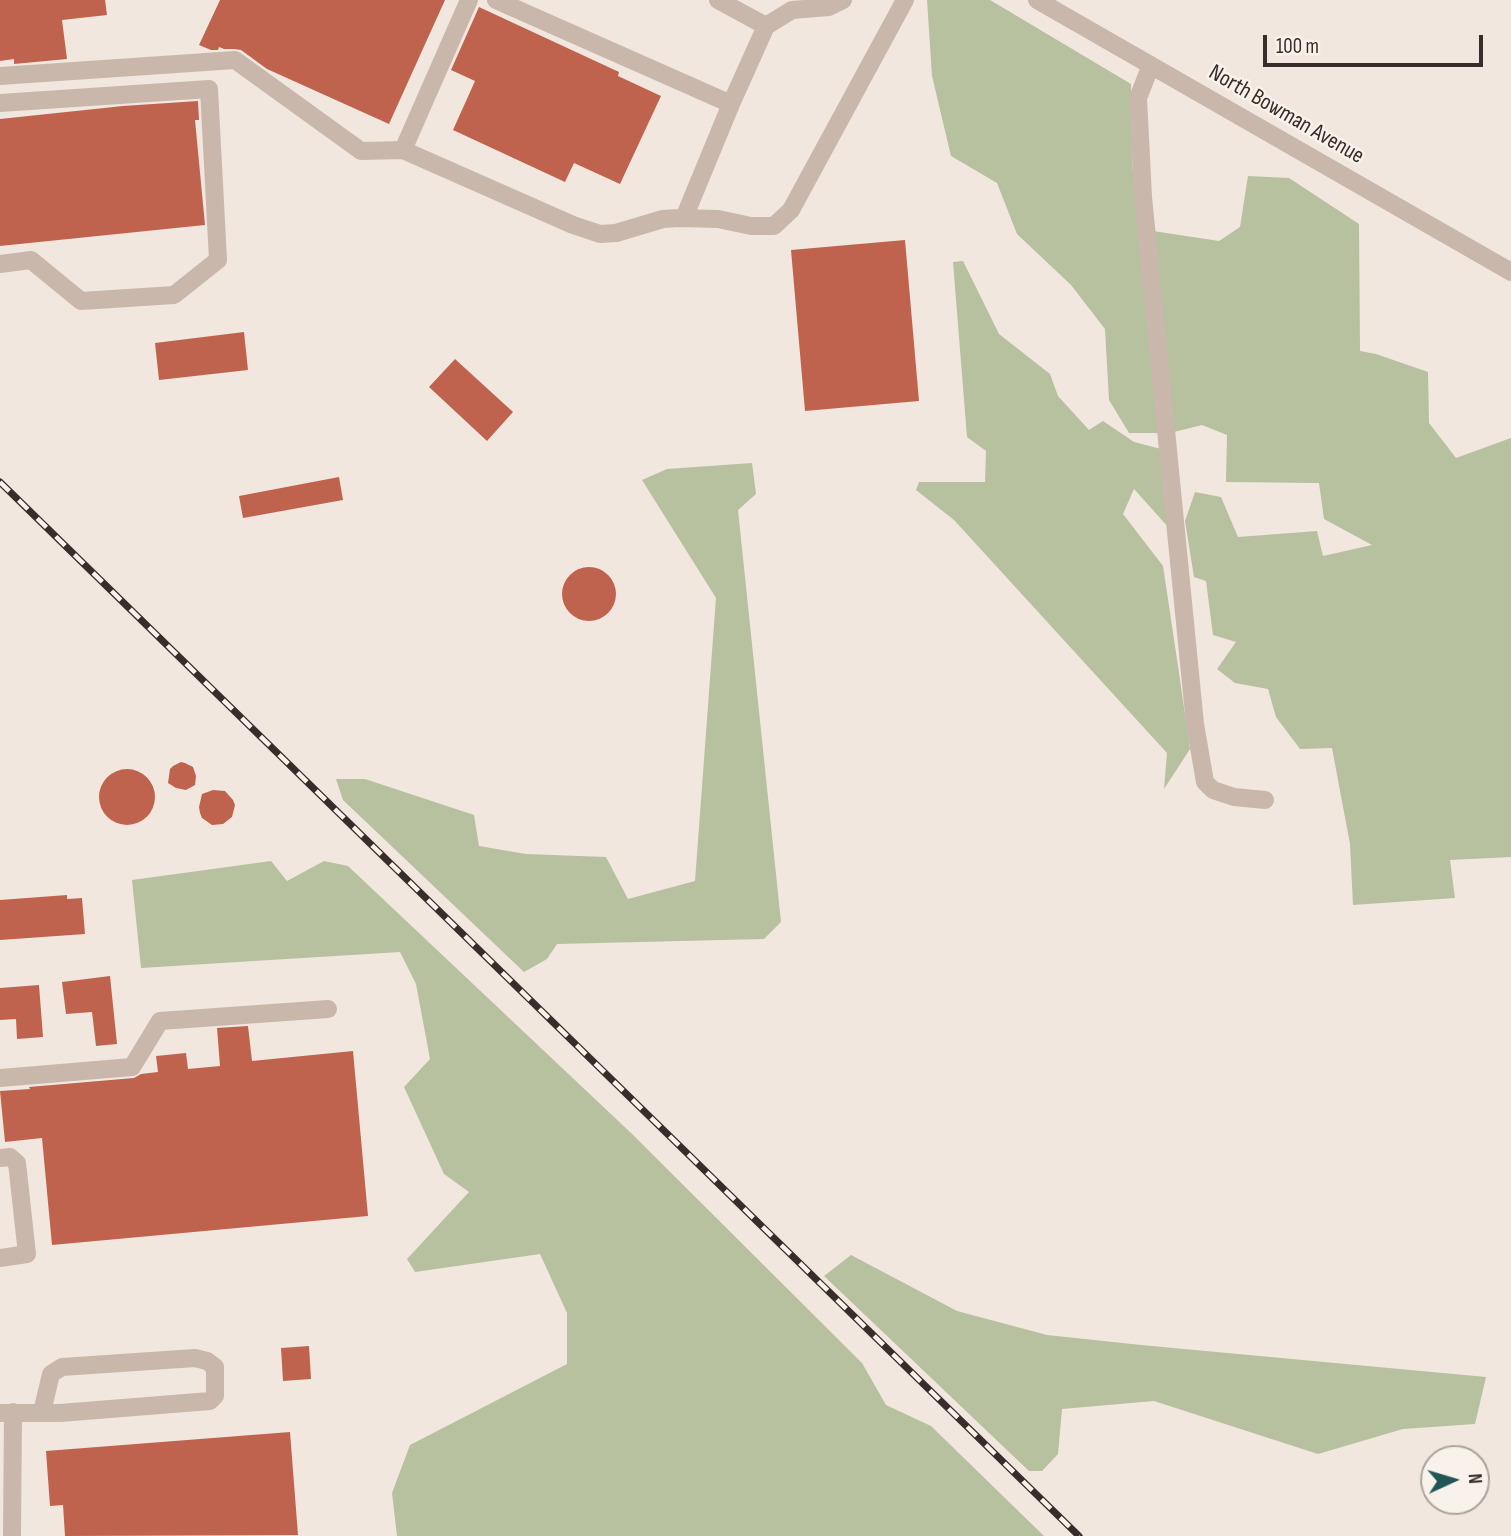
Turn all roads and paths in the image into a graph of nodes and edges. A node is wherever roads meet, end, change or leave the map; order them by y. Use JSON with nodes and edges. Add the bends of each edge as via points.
{"nodes":[{"id":1,"x":468,"y":0,"type":"edge"},
{"id":2,"x":496,"y":0,"type":"edge"},
{"id":3,"x":718,"y":0,"type":"edge"},
{"id":4,"x":843,"y":0,"type":"edge"},
{"id":5,"x":905,"y":0,"type":"edge"},
{"id":6,"x":1037,"y":0,"type":"edge"},
{"id":7,"x":766,"y":26,"type":"junction"},
{"id":8,"x":1151,"y":65,"type":"junction"},
{"id":9,"x":0,"y":76,"type":"edge"},
{"id":10,"x":0,"y":103,"type":"edge"},
{"id":11,"x":731,"y":104,"type":"junction"},
{"id":12,"x":403,"y":150,"type":"junction"},
{"id":13,"x":684,"y":218,"type":"junction"},
{"id":14,"x":0,"y":264,"type":"edge"},
{"id":15,"x":1511,"y":272,"type":"edge"},
{"id":16,"x":1265,"y":800,"type":"dead end"},
{"id":17,"x":328,"y":1009,"type":"dead end"},
{"id":18,"x":0,"y":1078,"type":"edge"},
{"id":19,"x":0,"y":1158,"type":"edge"},
{"id":20,"x":0,"y":1258,"type":"edge"},
{"id":21,"x":7,"y":1412,"type":"edge"},
{"id":22,"x":42,"y":1412,"type":"junction"},
{"id":23,"x":12,"y":1536,"type":"edge"}],
"edges":[{"from":1,"to":12,"type":"street"},
{"from":2,"to":11,"type":"street"},
{"from":3,"to":7,"type":"street"},
{"from":4,"to":7,"type":"street","via":[[792,10]]},
{"from":5,"to":13,"type":"street","via":[[791,211],[774,226]]},
{"from":6,"to":8,"type":"street","name":"North Bowman Avenue"},
{"from":7,"to":11,"type":"street"},
{"from":8,"to":15,"type":"street","name":"North Bowman Avenue"},
{"from":8,"to":16,"type":"street","via":[[1138,98],[1143,197],[1195,724],[1205,782],[1234,797]]},
{"from":9,"to":12,"type":"street","via":[[235,60],[361,151]]},
{"from":10,"to":14,"type":"street","via":[[209,89],[218,260],[174,295],[81,301],[31,260]]},
{"from":11,"to":13,"type":"street"},
{"from":12,"to":13,"type":"street","via":[[600,234]]},
{"from":17,"to":18,"type":"street","via":[[160,1021],[132,1068]]},
{"from":19,"to":20,"type":"street","via":[[10,1157],[17,1163],[27,1254]]},
{"from":21,"to":22,"type":"street"},
{"from":21,"to":23,"type":"street"},
{"from":22,"to":22,"type":"street","via":[[210,1401],[215,1396],[215,1367],[195,1358],[62,1367],[51,1374]]}]}
